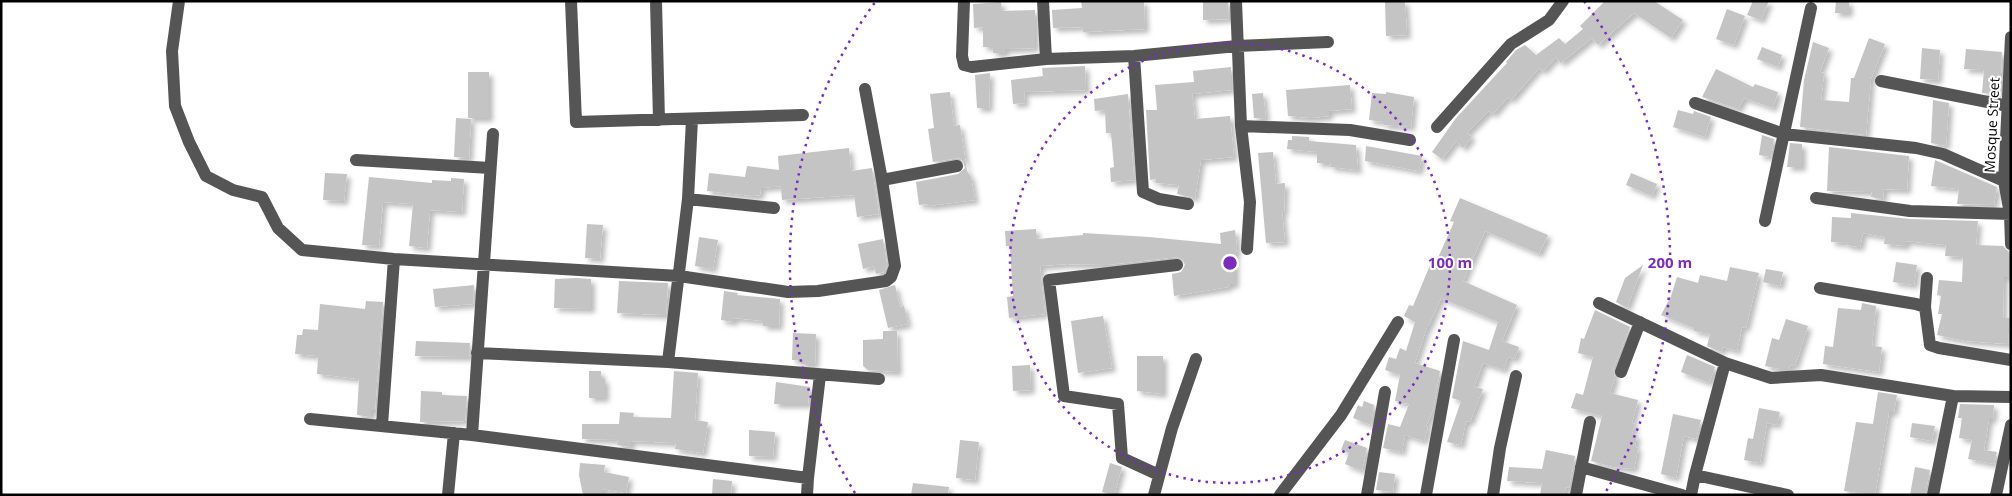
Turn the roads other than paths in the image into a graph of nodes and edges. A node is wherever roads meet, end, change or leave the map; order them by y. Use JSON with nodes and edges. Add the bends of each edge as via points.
{"nodes":[{"id":1,"x":179,"y":1,"type":"edge"},
{"id":2,"x":571,"y":1,"type":"edge"},
{"id":3,"x":656,"y":1,"type":"edge"},
{"id":4,"x":964,"y":1,"type":"edge"},
{"id":5,"x":1043,"y":1,"type":"edge"},
{"id":6,"x":1236,"y":1,"type":"edge"},
{"id":7,"x":1563,"y":1,"type":"edge"},
{"id":8,"x":1811,"y":8,"type":"dead end"},
{"id":9,"x":2011,"y":38,"type":"edge"},
{"id":10,"x":1328,"y":42,"type":"dead end"},
{"id":11,"x":1237,"y":46,"type":"junction"},
{"id":12,"x":1134,"y":56,"type":"junction"},
{"id":13,"x":1046,"y":59,"type":"junction"},
{"id":14,"x":1882,"y":82,"type":"dead end"},
{"id":15,"x":865,"y":89,"type":"dead end"},
{"id":16,"x":1694,"y":103,"type":"dead end"},
{"id":17,"x":2008,"y":106,"type":"junction"},
{"id":18,"x":803,"y":115,"type":"dead end"},
{"id":19,"x":692,"y":119,"type":"junction"},
{"id":20,"x":659,"y":120,"type":"junction"},
{"id":21,"x":1241,"y":126,"type":"junction"},
{"id":22,"x":1437,"y":127,"type":"dead end"},
{"id":23,"x":493,"y":134,"type":"dead end"},
{"id":24,"x":1784,"y":134,"type":"junction"},
{"id":25,"x":1410,"y":140,"type":"dead end"},
{"id":26,"x":356,"y":160,"type":"dead end"},
{"id":27,"x":957,"y":166,"type":"dead end"},
{"id":28,"x":490,"y":168,"type":"junction"},
{"id":29,"x":882,"y":180,"type":"junction"},
{"id":30,"x":2004,"y":181,"type":"junction"},
{"id":31,"x":1816,"y":198,"type":"dead end"},
{"id":32,"x":688,"y":199,"type":"junction"},
{"id":33,"x":1188,"y":204,"type":"dead end"},
{"id":34,"x":774,"y":208,"type":"dead end"},
{"id":35,"x":2010,"y":214,"type":"edge"},
{"id":36,"x":1766,"y":220,"type":"dead end"},
{"id":37,"x":2011,"y":244,"type":"edge"},
{"id":38,"x":1247,"y":249,"type":"dead end"},
{"id":39,"x":394,"y":259,"type":"junction"},
{"id":40,"x":483,"y":265,"type":"junction"},
{"id":41,"x":1177,"y":265,"type":"dead end"},
{"id":42,"x":679,"y":276,"type":"junction"},
{"id":43,"x":1927,"y":278,"type":"dead end"},
{"id":44,"x":1820,"y":288,"type":"dead end"},
{"id":45,"x":1599,"y":303,"type":"dead end"},
{"id":46,"x":1924,"y":308,"type":"junction"},
{"id":47,"x":1398,"y":322,"type":"dead end"},
{"id":48,"x":1640,"y":322,"type":"junction"},
{"id":49,"x":1454,"y":340,"type":"dead end"},
{"id":50,"x":477,"y":353,"type":"junction"},
{"id":51,"x":1196,"y":359,"type":"dead end"},
{"id":52,"x":2011,"y":360,"type":"edge"},
{"id":53,"x":668,"y":362,"type":"junction"},
{"id":54,"x":1725,"y":363,"type":"junction"},
{"id":55,"x":1621,"y":372,"type":"dead end"},
{"id":56,"x":820,"y":375,"type":"junction"},
{"id":57,"x":1516,"y":376,"type":"dead end"},
{"id":58,"x":879,"y":379,"type":"dead end"},
{"id":59,"x":1385,"y":392,"type":"dead end"},
{"id":60,"x":1953,"y":396,"type":"junction"},
{"id":61,"x":2011,"y":397,"type":"edge"},
{"id":62,"x":310,"y":419,"type":"dead end"},
{"id":63,"x":1590,"y":422,"type":"dead end"},
{"id":64,"x":2011,"y":424,"type":"edge"},
{"id":65,"x":382,"y":425,"type":"junction"},
{"id":66,"x":454,"y":433,"type":"junction"},
{"id":67,"x":472,"y":435,"type":"junction"},
{"id":68,"x":1581,"y":467,"type":"junction"},
{"id":69,"x":1160,"y":475,"type":"junction"},
{"id":70,"x":1694,"y":475,"type":"junction"},
{"id":71,"x":808,"y":478,"type":"junction"},
{"id":72,"x":448,"y":495,"type":"edge"},
{"id":73,"x":807,"y":495,"type":"edge"},
{"id":74,"x":1154,"y":495,"type":"edge"},
{"id":75,"x":1280,"y":495,"type":"edge"},
{"id":76,"x":1367,"y":495,"type":"edge"},
{"id":77,"x":1426,"y":495,"type":"edge"},
{"id":78,"x":1493,"y":495,"type":"edge"},
{"id":79,"x":1576,"y":495,"type":"edge"},
{"id":80,"x":1682,"y":495,"type":"edge"},
{"id":81,"x":1691,"y":495,"type":"edge"},
{"id":82,"x":1788,"y":495,"type":"edge"},
{"id":83,"x":1933,"y":495,"type":"edge"},
{"id":84,"x":1996,"y":495,"type":"edge"}],
"edges":[{"from":1,"to":39,"type":"street","via":[[172,52],[175,106],[206,176],[232,190],[262,197],[278,228],[302,250]]},
{"from":2,"to":20,"type":"street","via":[[576,122]]},
{"from":3,"to":20,"type":"street"},
{"from":4,"to":13,"type":"street","via":[[962,63],[967,66]]},
{"from":5,"to":13,"type":"street"},
{"from":6,"to":11,"type":"street"},
{"from":7,"to":22,"type":"street","via":[[1549,20],[1511,44]]},
{"from":8,"to":24,"type":"street"},
{"from":9,"to":17,"type":"street","name":"Mosque Street"},
{"from":10,"to":11,"type":"street"},
{"from":11,"to":12,"type":"street"},
{"from":11,"to":21,"type":"street"},
{"from":12,"to":13,"type":"street"},
{"from":12,"to":33,"type":"street","via":[[1144,192],[1159,199]]},
{"from":14,"to":17,"type":"street"},
{"from":15,"to":29,"type":"street"},
{"from":16,"to":24,"type":"street"},
{"from":17,"to":30,"type":"street","name":"Mosque Street"},
{"from":18,"to":19,"type":"street"},
{"from":19,"to":20,"type":"street"},
{"from":19,"to":32,"type":"street"},
{"from":21,"to":25,"type":"street","via":[[1350,130]]},
{"from":21,"to":38,"type":"street","via":[[1250,202]]},
{"from":23,"to":28,"type":"street"},
{"from":24,"to":30,"type":"street","via":[[1916,148],[1943,154]]},
{"from":24,"to":36,"type":"street"},
{"from":26,"to":28,"type":"street"},
{"from":27,"to":29,"type":"street"},
{"from":28,"to":40,"type":"street"},
{"from":29,"to":42,"type":"street","via":[[894,266],[886,281],[788,292]]},
{"from":30,"to":35,"type":"street","name":"Mosque Street"},
{"from":31,"to":35,"type":"street","via":[[1910,211]]},
{"from":32,"to":34,"type":"street"},
{"from":32,"to":42,"type":"street"},
{"from":35,"to":37,"type":"street","name":"Mosque Street"},
{"from":39,"to":40,"type":"street"},
{"from":39,"to":65,"type":"street"},
{"from":40,"to":42,"type":"street"},
{"from":40,"to":50,"type":"street"},
{"from":41,"to":69,"type":"street","via":[[1049,280],[1064,396],[1118,404],[1122,458]]},
{"from":42,"to":53,"type":"street"},
{"from":43,"to":46,"type":"street"},
{"from":44,"to":46,"type":"street"},
{"from":45,"to":48,"type":"street"},
{"from":46,"to":52,"type":"street","via":[[1930,345]]},
{"from":47,"to":75,"type":"street","via":[[1341,414]]},
{"from":48,"to":54,"type":"street"},
{"from":48,"to":55,"type":"street"},
{"from":49,"to":77,"type":"street"},
{"from":50,"to":53,"type":"street"},
{"from":50,"to":67,"type":"street"},
{"from":51,"to":69,"type":"street"},
{"from":53,"to":56,"type":"street"},
{"from":54,"to":60,"type":"street","via":[[1771,378],[1821,375]]},
{"from":54,"to":70,"type":"street"},
{"from":56,"to":58,"type":"street"},
{"from":56,"to":71,"type":"street"},
{"from":57,"to":78,"type":"street"},
{"from":59,"to":76,"type":"street"},
{"from":60,"to":61,"type":"street"},
{"from":60,"to":83,"type":"street"},
{"from":62,"to":65,"type":"street"},
{"from":63,"to":68,"type":"street"},
{"from":64,"to":84,"type":"street"},
{"from":65,"to":66,"type":"street"},
{"from":66,"to":67,"type":"street"},
{"from":66,"to":72,"type":"street"},
{"from":67,"to":71,"type":"street"},
{"from":68,"to":79,"type":"street"},
{"from":68,"to":80,"type":"street"},
{"from":69,"to":74,"type":"street"},
{"from":70,"to":81,"type":"street"},
{"from":70,"to":82,"type":"street"},
{"from":71,"to":73,"type":"street"}]}
